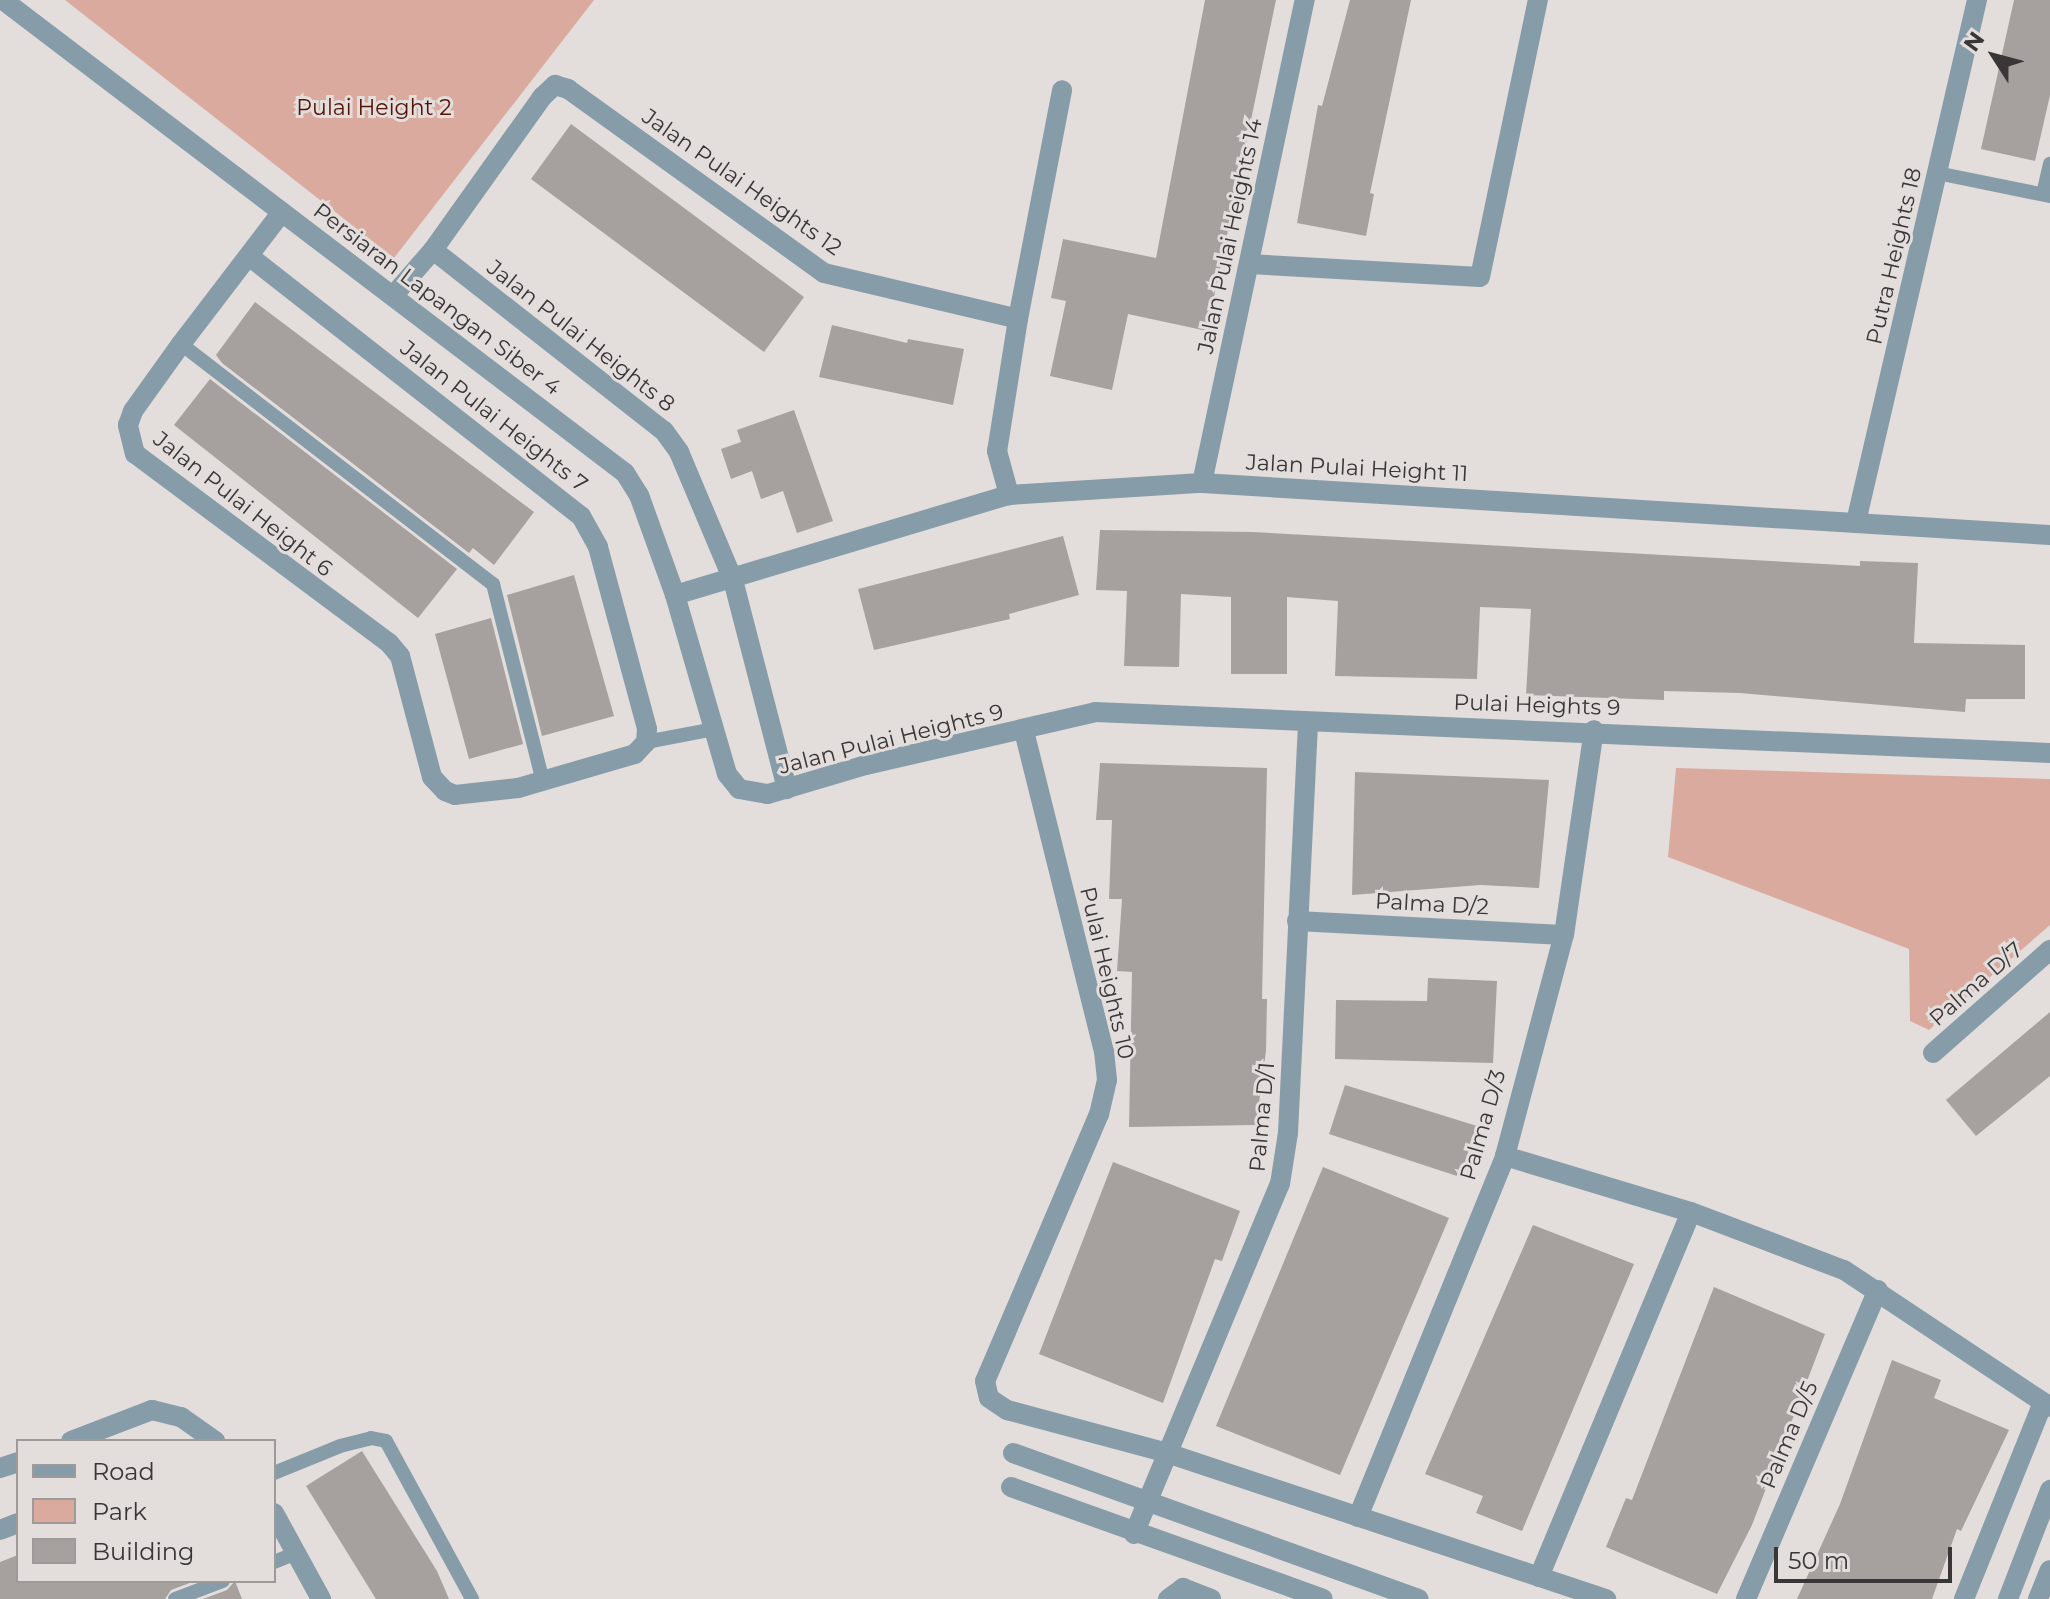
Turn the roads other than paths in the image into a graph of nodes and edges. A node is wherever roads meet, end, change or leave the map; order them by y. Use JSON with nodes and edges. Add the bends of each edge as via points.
{"nodes":[{"id":1,"x":3,"y":0,"type":"edge"},
{"id":2,"x":1305,"y":0,"type":"edge"},
{"id":3,"x":1538,"y":0,"type":"edge"},
{"id":4,"x":1977,"y":0,"type":"edge"},
{"id":5,"x":1062,"y":90,"type":"dead end"},
{"id":6,"x":2050,"y":164,"type":"edge"},
{"id":7,"x":1937,"y":173,"type":"junction"},
{"id":8,"x":2046,"y":195,"type":"edge"},
{"id":9,"x":282,"y":212,"type":"junction"},
{"id":10,"x":433,"y":250,"type":"junction"},
{"id":11,"x":249,"y":256,"type":"junction"},
{"id":12,"x":1249,"y":264,"type":"junction"},
{"id":13,"x":393,"y":296,"type":"junction"},
{"id":14,"x":1018,"y":319,"type":"junction"},
{"id":15,"x":181,"y":344,"type":"junction"},
{"id":16,"x":1202,"y":483,"type":"junction"},
{"id":17,"x":1009,"y":495,"type":"junction"},
{"id":18,"x":1856,"y":522,"type":"junction"},
{"id":19,"x":2050,"y":535,"type":"edge"},
{"id":20,"x":733,"y":580,"type":"junction"},
{"id":21,"x":675,"y":595,"type":"junction"},
{"id":22,"x":1308,"y":723,"type":"junction"},
{"id":23,"x":714,"y":729,"type":"junction"},
{"id":24,"x":1594,"y":730,"type":"junction"},
{"id":25,"x":1024,"y":731,"type":"junction"},
{"id":26,"x":646,"y":742,"type":"junction"},
{"id":27,"x":2050,"y":753,"type":"edge"},
{"id":28,"x":543,"y":781,"type":"junction"},
{"id":29,"x":787,"y":789,"type":"junction"},
{"id":30,"x":1297,"y":921,"type":"junction"},
{"id":31,"x":1564,"y":935,"type":"junction"},
{"id":32,"x":2050,"y":950,"type":"edge"},
{"id":33,"x":1933,"y":1053,"type":"dead end"},
{"id":34,"x":1505,"y":1156,"type":"junction"},
{"id":35,"x":1691,"y":1212,"type":"junction"},
{"id":36,"x":1878,"y":1290,"type":"junction"},
{"id":37,"x":2046,"y":1404,"type":"edge"},
{"id":38,"x":76,"y":1439,"type":"edge"},
{"id":39,"x":212,"y":1439,"type":"edge"},
{"id":40,"x":1013,"y":1453,"type":"dead end"},
{"id":41,"x":1167,"y":1453,"type":"junction"},
{"id":42,"x":276,"y":1472,"type":"edge"},
{"id":43,"x":1011,"y":1487,"type":"dead end"},
{"id":44,"x":2050,"y":1490,"type":"edge"},
{"id":45,"x":1148,"y":1499,"type":"junction"},
{"id":46,"x":276,"y":1517,"type":"edge"},
{"id":47,"x":1358,"y":1517,"type":"junction"},
{"id":48,"x":1134,"y":1534,"type":"junction"},
{"id":49,"x":296,"y":1553,"type":"junction"},
{"id":50,"x":276,"y":1561,"type":"edge"},
{"id":51,"x":2050,"y":1570,"type":"edge"},
{"id":52,"x":1539,"y":1577,"type":"junction"},
{"id":53,"x":218,"y":1583,"type":"edge"},
{"id":54,"x":1175,"y":1594,"type":"edge"},
{"id":55,"x":175,"y":1599,"type":"edge"},
{"id":56,"x":321,"y":1599,"type":"edge"},
{"id":57,"x":472,"y":1599,"type":"edge"},
{"id":58,"x":1211,"y":1599,"type":"edge"},
{"id":59,"x":1323,"y":1599,"type":"edge"},
{"id":60,"x":1418,"y":1599,"type":"edge"},
{"id":61,"x":1606,"y":1599,"type":"edge"},
{"id":62,"x":1746,"y":1599,"type":"edge"},
{"id":63,"x":1964,"y":1599,"type":"edge"},
{"id":64,"x":2008,"y":1599,"type":"edge"},
{"id":65,"x":2038,"y":1599,"type":"edge"}],
"edges":[{"from":1,"to":9,"type":"street","name":"Persiaran Lapangan Siber 4"},
{"from":2,"to":12,"type":"street","name":"Jalan Pulai Heights 14"},
{"from":3,"to":12,"type":"street","via":[[1480,277]]},
{"from":4,"to":7,"type":"street","name":"Putra Heights 18"},
{"from":5,"to":14,"type":"street"},
{"from":6,"to":8,"type":"lane"},
{"from":7,"to":8,"type":"lane"},
{"from":7,"to":18,"type":"street","name":"Putra Heights 18"},
{"from":9,"to":11,"type":"street","name":"Jalan Pulai Height 6"},
{"from":9,"to":13,"type":"street","name":"Persiaran Lapangan Siber 4"},
{"from":10,"to":13,"type":"street"},
{"from":10,"to":14,"type":"street","name":"Jalan Pulai Heights 12","via":[[555,85],[568,89],[824,273]]},
{"from":10,"to":20,"type":"street","name":"Jalan Pulai Heights 8","via":[[664,431],[679,452]]},
{"from":11,"to":15,"type":"street","name":"Jalan Pulai Height 6"},
{"from":11,"to":26,"type":"street","name":"Jalan Pulai Heights 7","via":[[581,516],[598,547],[642,707]]},
{"from":12,"to":16,"type":"street","name":"Jalan Pulai Heights 14"},
{"from":13,"to":21,"type":"street","name":"Persiaran Lapangan Siber 4","via":[[625,473],[639,495]]},
{"from":14,"to":17,"type":"street","via":[[997,451]]},
{"from":15,"to":28,"type":"lane","via":[[493,584]]},
{"from":15,"to":28,"type":"street","name":"Jalan Pulai Height 6","via":[[133,411],[128,425],[135,454],[389,643],[400,656],[432,777],[445,791],[471,793]]},
{"from":16,"to":17,"type":"street","name":"Jalan Pulai Height 11"},
{"from":16,"to":18,"type":"street","name":"Jalan Pulai Height 11"},
{"from":17,"to":20,"type":"street","name":"Jalan Pulai Height 11"},
{"from":18,"to":19,"type":"street","name":"Jalan Pulai Height 11"},
{"from":20,"to":21,"type":"street","name":"Jalan Pulai Height 11"},
{"from":20,"to":29,"type":"street","name":"Jalan Pulai Heights 8"},
{"from":21,"to":23,"type":"street","name":"Persiaran Lapangan Siber 4"},
{"from":22,"to":24,"type":"street","name":"Pulai Heights 9"},
{"from":22,"to":25,"type":"street","name":"Pulai Heights 9","via":[[1095,712]]},
{"from":22,"to":30,"type":"street","name":"Palma D/1"},
{"from":23,"to":26,"type":"lane"},
{"from":23,"to":29,"type":"street","name":"Jalan Pulai Heights 9","via":[[727,774],[739,789],[768,794]]},
{"from":24,"to":27,"type":"street","name":"Pulai Heights 9"},
{"from":24,"to":31,"type":"street","name":"Palma D/3"},
{"from":25,"to":29,"type":"street","name":"Jalan Pulai Heights 9","via":[[866,765]]},
{"from":25,"to":41,"type":"street","name":"Pulai Heights 10","via":[[1107,1080],[1099,1114],[985,1381],[989,1398],[1007,1410]]},
{"from":26,"to":28,"type":"street","via":[[627,758]]},
{"from":30,"to":31,"type":"street","name":"Palma D/2"},
{"from":30,"to":41,"type":"street","name":"Palma D/1","via":[[1288,1133],[1280,1184]]},
{"from":31,"to":34,"type":"street","name":"Palma D/3"},
{"from":32,"to":33,"type":"street","name":"Palma D/7"},
{"from":34,"to":35,"type":"street"},
{"from":34,"to":47,"type":"street","name":"Palma D/3"},
{"from":35,"to":36,"type":"street","via":[[1844,1270]]},
{"from":35,"to":52,"type":"street"},
{"from":36,"to":37,"type":"street"},
{"from":36,"to":62,"type":"street","name":"Palma D/5"},
{"from":37,"to":63,"type":"street"},
{"from":38,"to":39,"type":"street","via":[[152,1410],[168,1411]]},
{"from":40,"to":45,"type":"street"},
{"from":41,"to":45,"type":"street","name":"Palma D/1"},
{"from":41,"to":47,"type":"street"},
{"from":42,"to":57,"type":"lane","via":[[340,1446],[371,1438],[386,1441]]},
{"from":43,"to":48,"type":"street"},
{"from":44,"to":64,"type":"street"},
{"from":45,"to":48,"type":"street","name":"Palma D/1"},
{"from":45,"to":60,"type":"street"},
{"from":46,"to":49,"type":"street"},
{"from":47,"to":52,"type":"street"},
{"from":48,"to":59,"type":"street"},
{"from":49,"to":50,"type":"lane"},
{"from":49,"to":56,"type":"street"},
{"from":51,"to":65,"type":"street"},
{"from":52,"to":61,"type":"street"},
{"from":53,"to":55,"type":"lane"},
{"from":54,"to":58,"type":"street"}]}
